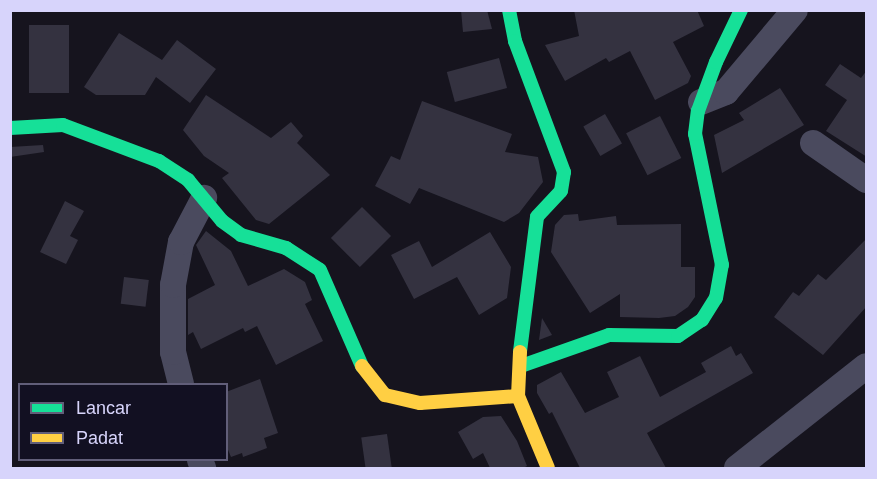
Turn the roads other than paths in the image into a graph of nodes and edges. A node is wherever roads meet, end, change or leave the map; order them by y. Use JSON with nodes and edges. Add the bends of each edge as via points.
{"nodes":[{"id":1,"x":509,"y":10,"type":"edge"},
{"id":2,"x":741,"y":10,"type":"edge"},
{"id":3,"x":795,"y":10,"type":"edge"},
{"id":4,"x":701,"y":102,"type":"junction"},
{"id":5,"x":10,"y":128,"type":"edge"},
{"id":6,"x":813,"y":143,"type":"dead end"},
{"id":7,"x":867,"y":180,"type":"edge"},
{"id":8,"x":204,"y":198,"type":"junction"},
{"id":9,"x":521,"y":366,"type":"junction"},
{"id":10,"x":867,"y":366,"type":"edge"},
{"id":11,"x":181,"y":383,"type":"edge"},
{"id":12,"x":518,"y":396,"type":"junction"},
{"id":13,"x":548,"y":468,"type":"edge"},
{"id":14,"x":737,"y":468,"type":"edge"}],
"edges":[{"from":1,"to":9,"type":"street","via":[[514,41],[564,172],[561,191],[537,217],[520,343]]},
{"from":2,"to":4,"type":"street"},
{"from":3,"to":4,"type":"street","via":[[726,92]]},
{"from":4,"to":9,"type":"street","via":[[695,134],[697,157],[707,184],[722,265],[716,298],[702,320],[678,336],[609,335]]},
{"from":5,"to":8,"type":"street","via":[[63,125],[159,161],[188,180]]},
{"from":6,"to":7,"type":"street"},
{"from":8,"to":11,"type":"street","via":[[181,242],[173,285],[173,352]]},
{"from":8,"to":12,"type":"street","via":[[241,236],[286,248],[320,270],[356,354],[369,379],[384,396],[420,403]]},
{"from":9,"to":12,"type":"street"},
{"from":10,"to":14,"type":"street"},
{"from":12,"to":13,"type":"street"}]}
